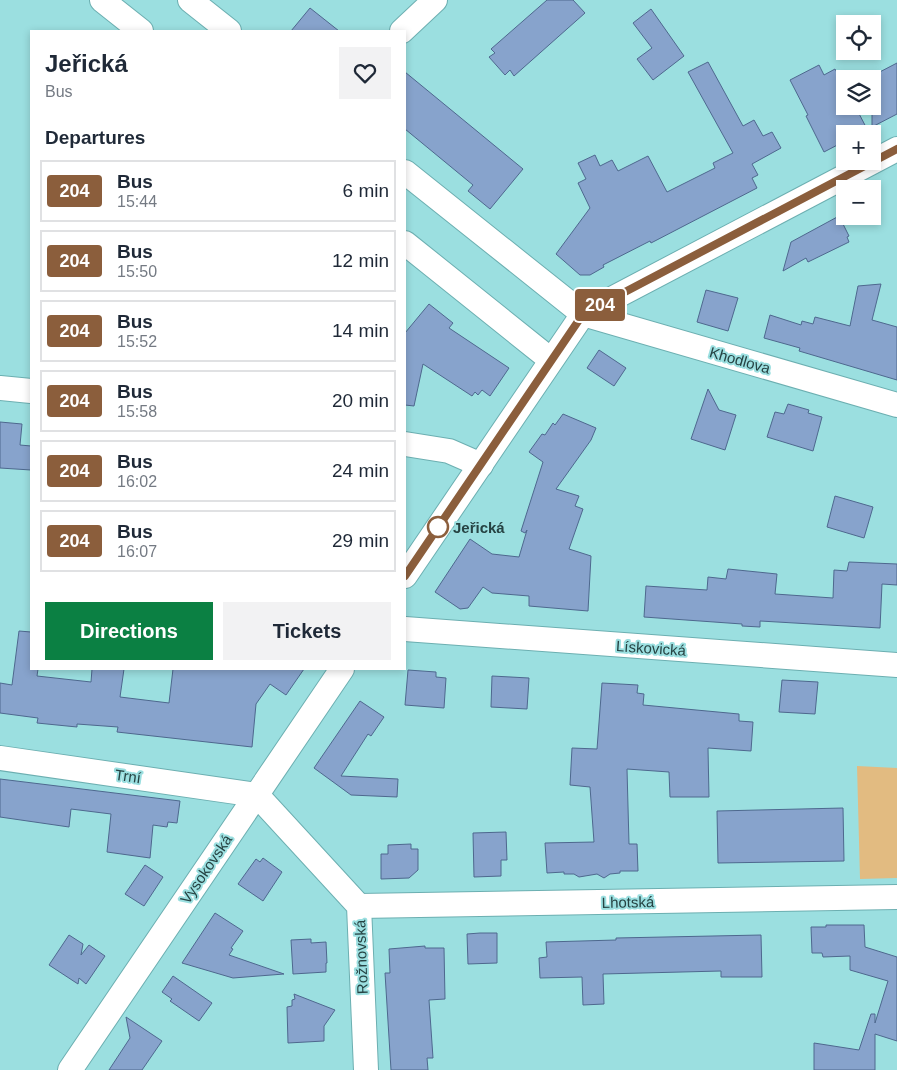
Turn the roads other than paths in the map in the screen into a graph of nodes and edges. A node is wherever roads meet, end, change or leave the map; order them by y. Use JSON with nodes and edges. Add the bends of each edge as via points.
{"nodes":[{"id":1,"x":102,"y":0,"type":"edge"},
{"id":2,"x":190,"y":0,"type":"edge"},
{"id":3,"x":435,"y":0,"type":"edge"},
{"id":4,"x":139,"y":30,"type":"edge"},
{"id":5,"x":228,"y":30,"type":"edge"},
{"id":6,"x":403,"y":30,"type":"edge"},
{"id":7,"x":897,"y":149,"type":"edge"},
{"id":8,"x":406,"y":173,"type":"edge"},
{"id":9,"x":406,"y":244,"type":"edge"},
{"id":10,"x":583,"y":314,"type":"junction"},
{"id":11,"x":551,"y":360,"type":"junction"},
{"id":12,"x":0,"y":388,"type":"edge"},
{"id":13,"x":30,"y":391,"type":"edge"},
{"id":14,"x":897,"y":405,"type":"edge"},
{"id":15,"x":406,"y":444,"type":"edge"},
{"id":16,"x":481,"y":464,"type":"junction"},
{"id":17,"x":406,"y":575,"type":"edge"},
{"id":18,"x":406,"y":629,"type":"edge"},
{"id":19,"x":897,"y":665,"type":"edge"},
{"id":20,"x":341,"y":670,"type":"edge"},
{"id":21,"x":0,"y":758,"type":"edge"},
{"id":22,"x":257,"y":795,"type":"junction"},
{"id":23,"x":897,"y":897,"type":"edge"},
{"id":24,"x":359,"y":906,"type":"junction"},
{"id":25,"x":70,"y":1070,"type":"edge"},
{"id":26,"x":366,"y":1070,"type":"edge"}],
"edges":[{"from":1,"to":4,"type":"street"},
{"from":2,"to":5,"type":"street"},
{"from":3,"to":6,"type":"street"},
{"from":7,"to":10,"type":"street"},
{"from":8,"to":10,"type":"street"},
{"from":9,"to":11,"type":"street"},
{"from":10,"to":11,"type":"street"},
{"from":10,"to":14,"type":"street","name":"Khodlova"},
{"from":11,"to":16,"type":"street"},
{"from":12,"to":13,"type":"street"},
{"from":15,"to":16,"type":"street","via":[[449,451]]},
{"from":16,"to":17,"type":"street"},
{"from":18,"to":19,"type":"street","name":"Lískovická"},
{"from":20,"to":22,"type":"street","name":"Vysokovská"},
{"from":21,"to":22,"type":"street","name":"Trní"},
{"from":22,"to":24,"type":"street","name":"Rožnovská"},
{"from":22,"to":25,"type":"street","name":"Vysokovská"},
{"from":23,"to":24,"type":"street","name":"Lhotská"},
{"from":24,"to":26,"type":"street","name":"Rožnovská"}]}
